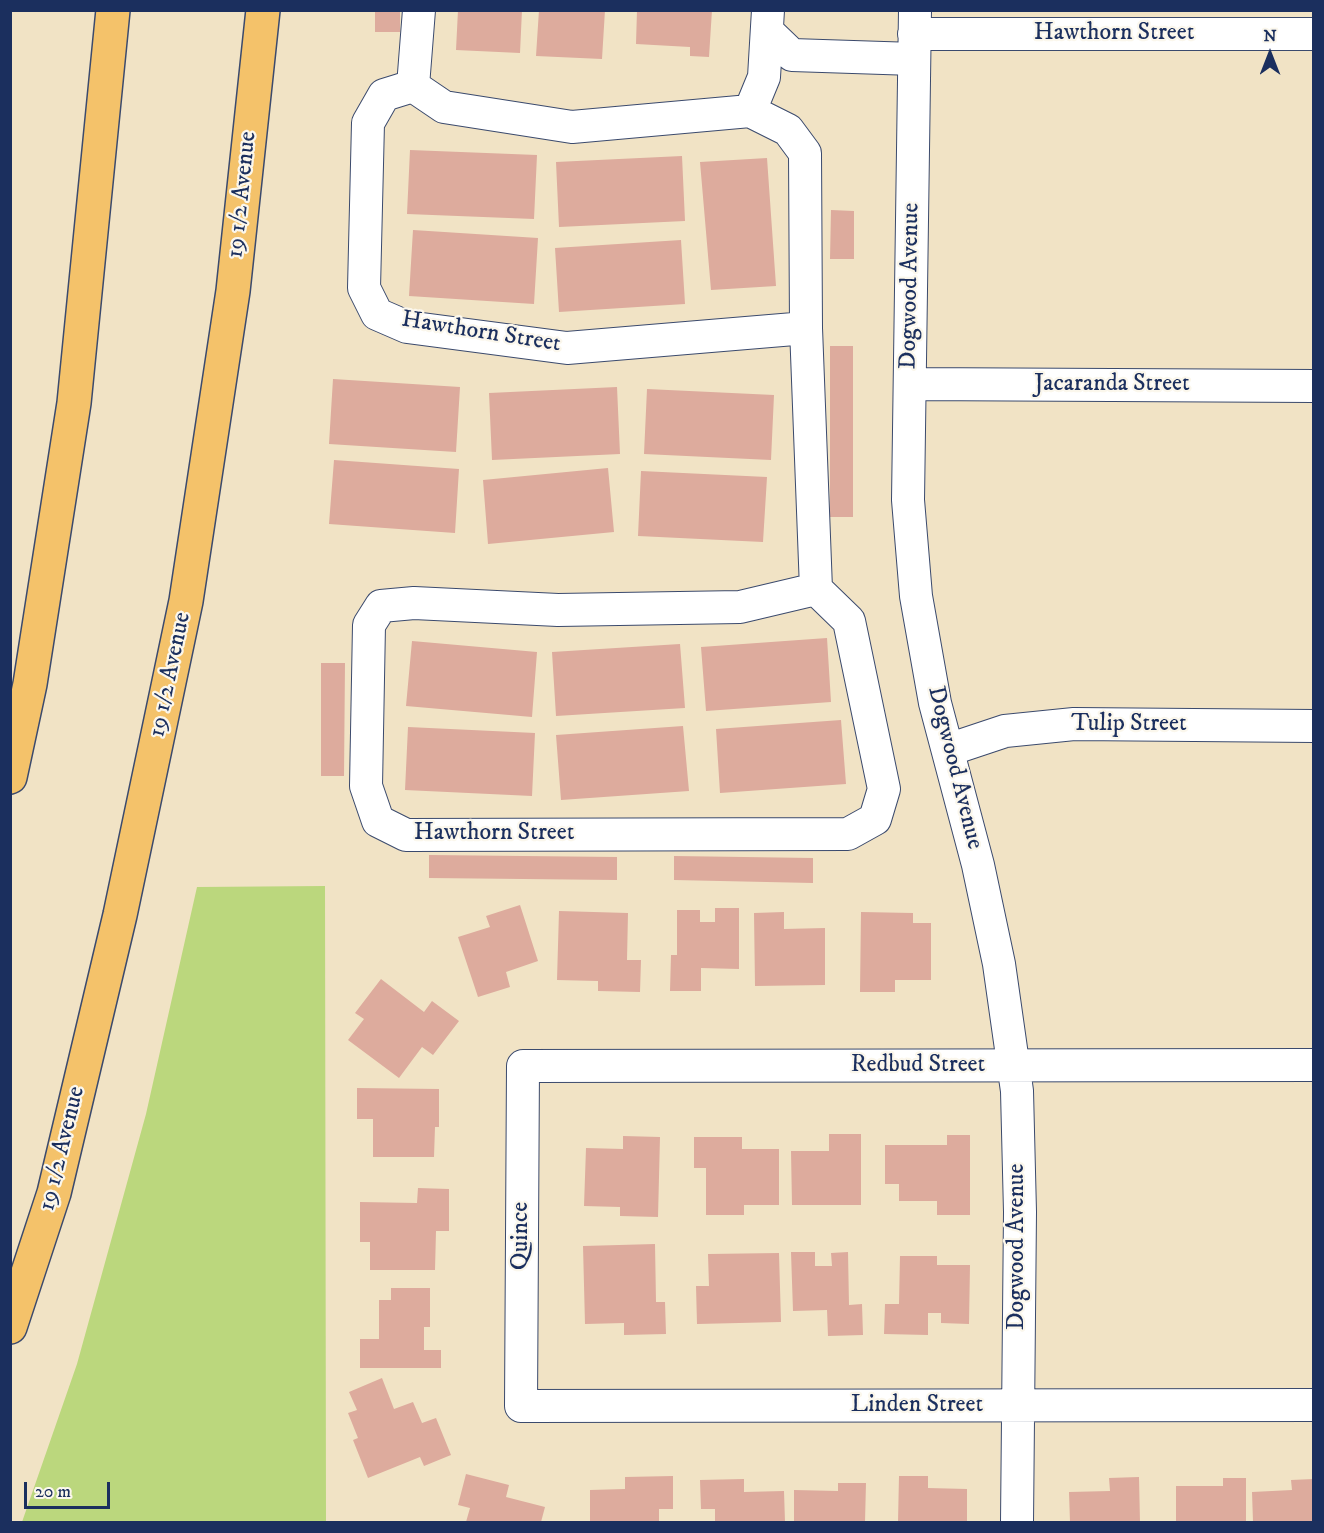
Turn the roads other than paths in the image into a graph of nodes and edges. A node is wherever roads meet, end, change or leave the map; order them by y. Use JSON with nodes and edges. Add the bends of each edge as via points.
{"nodes":[{"id":1,"x":113,"y":10,"type":"edge"},
{"id":2,"x":263,"y":10,"type":"edge"},
{"id":3,"x":419,"y":10,"type":"edge"},
{"id":4,"x":794,"y":10,"type":"edge"},
{"id":5,"x":768,"y":21,"type":"edge"},
{"id":6,"x":1314,"y":34,"type":"edge"},
{"id":7,"x":915,"y":35,"type":"edge"},
{"id":8,"x":413,"y":86,"type":"junction"},
{"id":9,"x":750,"y":111,"type":"junction"},
{"id":10,"x":806,"y":328,"type":"junction"},
{"id":11,"x":910,"y":384,"type":"junction"},
{"id":12,"x":1314,"y":386,"type":"edge"},
{"id":13,"x":816,"y":589,"type":"junction"},
{"id":14,"x":1314,"y":726,"type":"edge"},
{"id":15,"x":948,"y":750,"type":"junction"},
{"id":16,"x":10,"y":777,"type":"edge"},
{"id":17,"x":1314,"y":1065,"type":"edge"},
{"id":18,"x":523,"y":1066,"type":"joint"},
{"id":19,"x":1014,"y":1066,"type":"junction"},
{"id":20,"x":10,"y":1327,"type":"edge"},
{"id":21,"x":1314,"y":1405,"type":"edge"},
{"id":22,"x":521,"y":1406,"type":"joint"},
{"id":23,"x":1018,"y":1406,"type":"junction"},
{"id":24,"x":1017,"y":1522,"type":"edge"}],
"edges":[{"from":1,"to":16,"type":"highway","via":[[74,403],[30,684]]},
{"from":2,"to":20,"type":"highway","name":"19 1/2 Avenue","via":[[233,291],[186,601],[120,915],[54,1193]]},
{"from":3,"to":8,"type":"street"},
{"from":4,"to":5,"type":"street"},
{"from":5,"to":7,"type":"street","name":"Hawthorn Street","via":[[792,55]]},
{"from":5,"to":9,"type":"street","via":[[764,77]]},
{"from":6,"to":7,"type":"street","name":"Hawthorn Street"},
{"from":7,"to":11,"type":"street","name":"Dogwood Avenue"},
{"from":8,"to":9,"type":"street","via":[[444,107],[572,127]]},
{"from":8,"to":10,"type":"street","name":"Hawthorn Street","via":[[384,95],[368,123],[364,288],[377,314],[407,327],[567,348]]},
{"from":9,"to":10,"type":"street","via":[[788,130],[805,153]]},
{"from":10,"to":13,"type":"street"},
{"from":11,"to":12,"type":"street","name":"Jacaranda Street"},
{"from":11,"to":15,"type":"street","name":"Dogwood Avenue","via":[[908,500],[916,596],[935,703]]},
{"from":13,"to":13,"type":"street","name":"Hawthorn Street","via":[[740,607],[558,610],[414,603],[381,606],[369,625],[366,786],[378,821],[406,836],[848,834],[875,819],[884,789],[849,621]]},
{"from":14,"to":15,"type":"street","name":"Tulip Street","via":[[1074,724],[1005,731]]},
{"from":15,"to":19,"type":"street","name":"Dogwood Avenue","via":[[999,964]]},
{"from":17,"to":19,"type":"street","name":"Redbud Street"},
{"from":18,"to":19,"type":"street","name":"Redbud Street"},
{"from":18,"to":22,"type":"street","name":"Quince"},
{"from":19,"to":23,"type":"street","name":"Dogwood Avenue","via":[[1020,1212]]},
{"from":21,"to":23,"type":"street","name":"Linden Street"},
{"from":22,"to":23,"type":"street","name":"Linden Street"},
{"from":23,"to":24,"type":"street","name":"Dogwood Avenue"}]}
